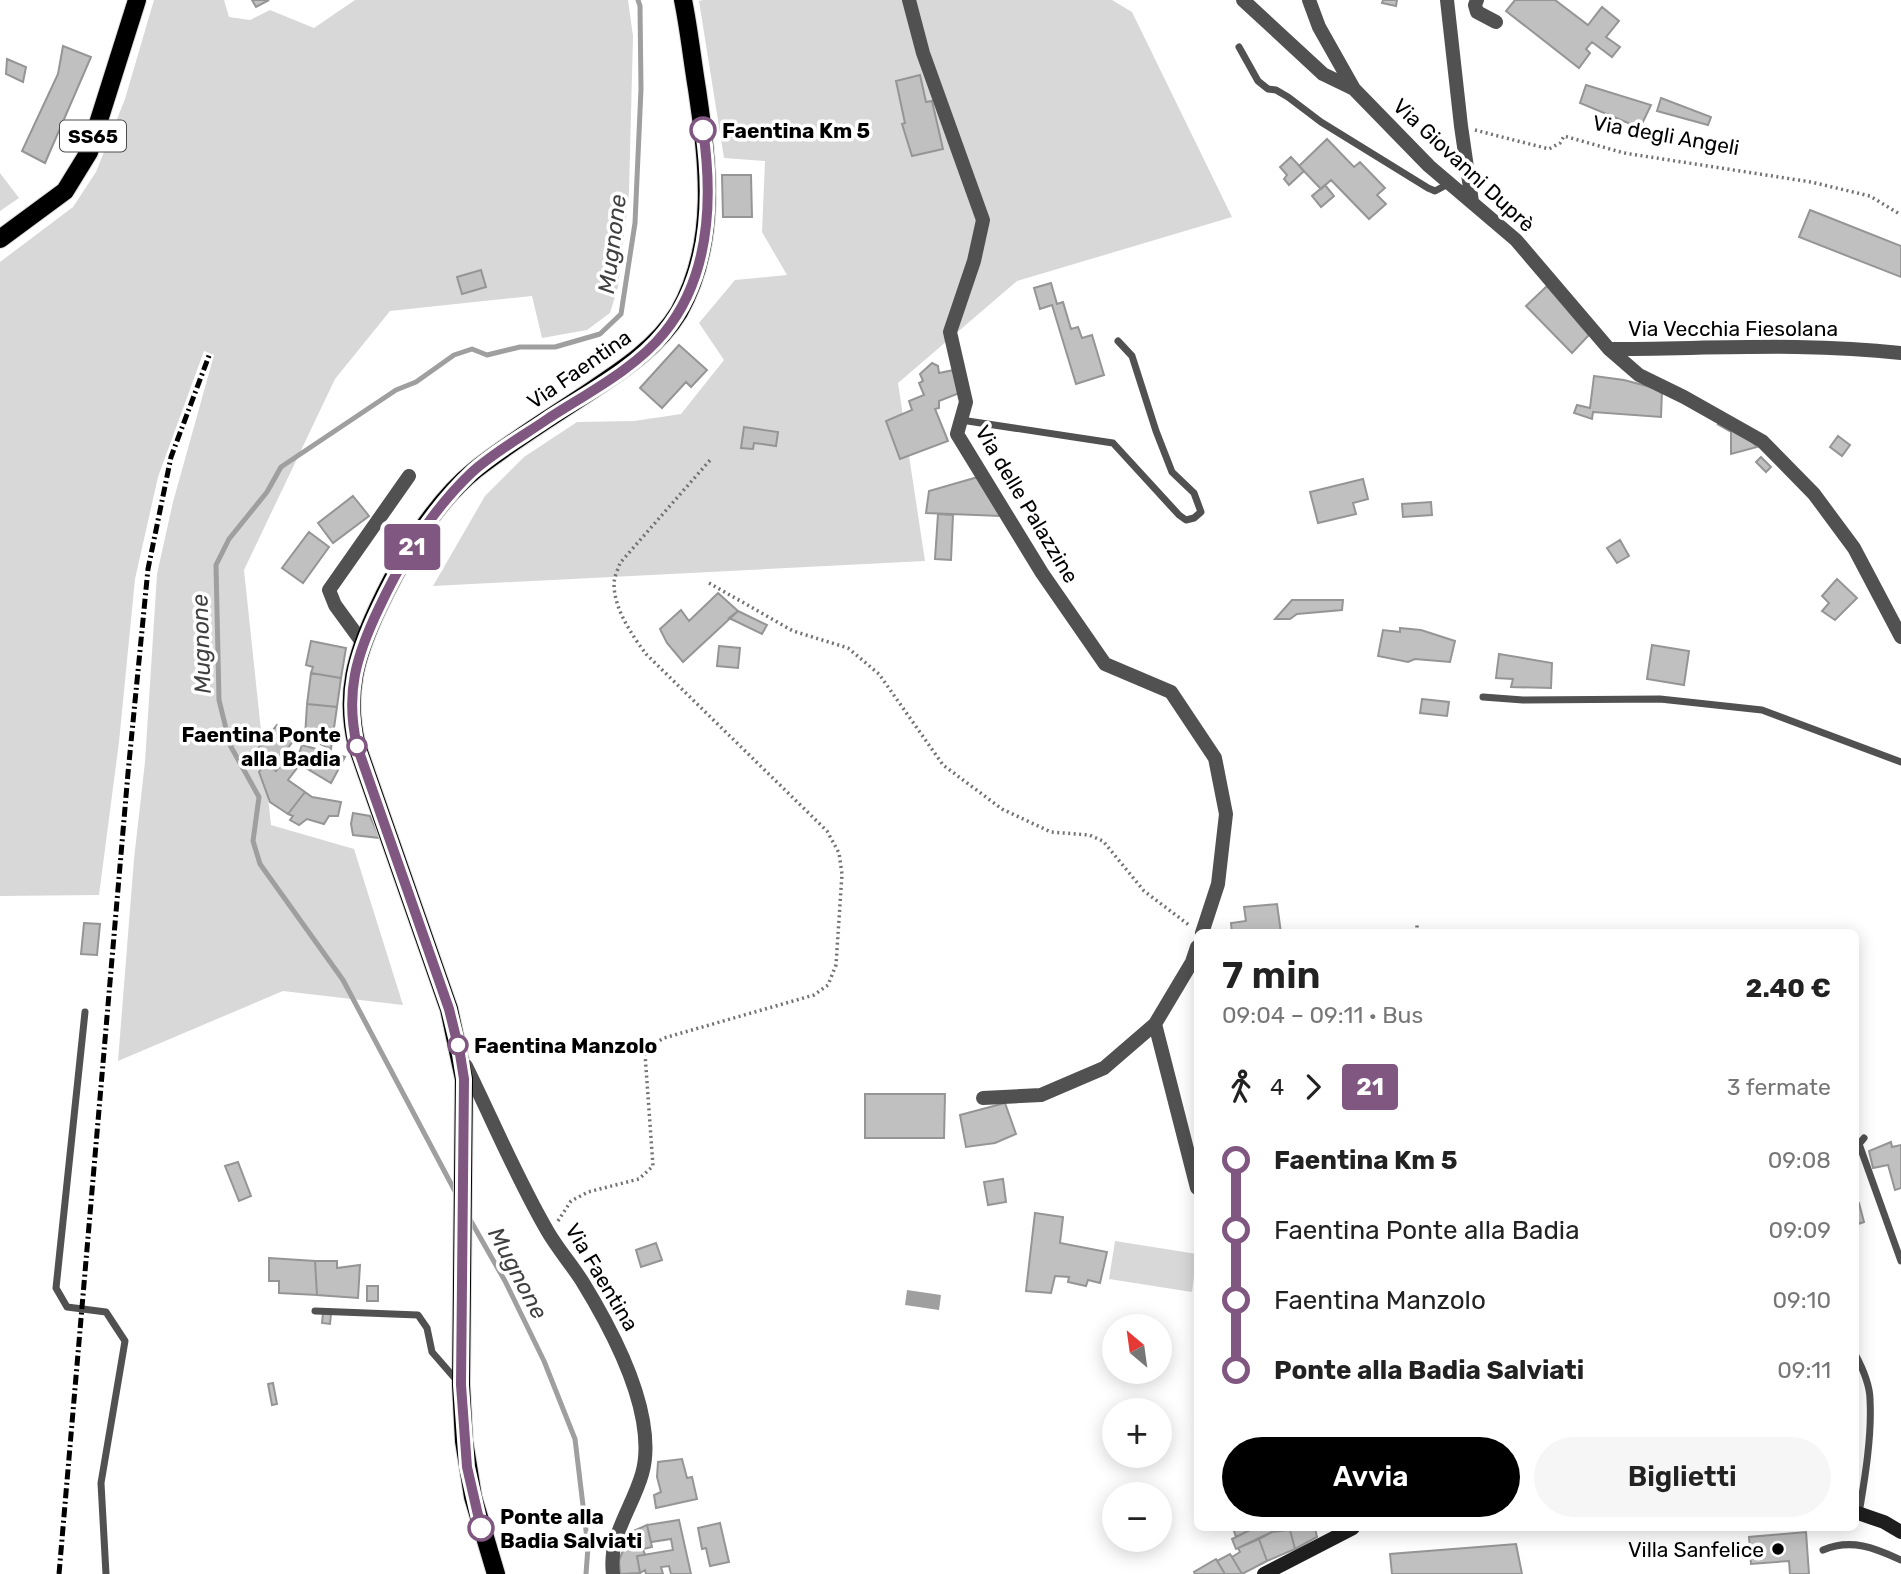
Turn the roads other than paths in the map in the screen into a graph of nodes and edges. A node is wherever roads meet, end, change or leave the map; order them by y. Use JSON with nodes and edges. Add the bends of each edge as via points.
{"nodes":[{"id":1,"x":137,"y":0,"type":"edge"},
{"id":2,"x":683,"y":0,"type":"edge"},
{"id":3,"x":909,"y":0,"type":"edge"},
{"id":4,"x":1243,"y":0,"type":"edge"},
{"id":5,"x":1309,"y":0,"type":"edge"},
{"id":6,"x":1447,"y":0,"type":"edge"},
{"id":7,"x":1477,"y":0,"type":"edge"},
{"id":8,"x":1496,"y":22,"type":"dead end"},
{"id":9,"x":1239,"y":47,"type":"dead end"},
{"id":10,"x":1354,"y":89,"type":"junction"},
{"id":11,"x":1450,"y":183,"type":"junction"},
{"id":12,"x":1472,"y":202,"type":"junction"},
{"id":13,"x":0,"y":239,"type":"edge"},
{"id":14,"x":1118,"y":341,"type":"dead end"},
{"id":15,"x":1609,"y":349,"type":"junction"},
{"id":16,"x":1901,"y":354,"type":"edge"},
{"id":17,"x":961,"y":420,"type":"junction"},
{"id":18,"x":409,"y":476,"type":"dead end"},
{"id":19,"x":1900,"y":635,"type":"edge"},
{"id":20,"x":362,"y":642,"type":"junction"},
{"id":21,"x":1483,"y":697,"type":"dead end"},
{"id":22,"x":1901,"y":762,"type":"edge"},
{"id":23,"x":1201,"y":929,"type":"edge"},
{"id":24,"x":1194,"y":956,"type":"edge"},
{"id":25,"x":85,"y":1012,"type":"dead end"},
{"id":26,"x":1155,"y":1024,"type":"junction"},
{"id":27,"x":460,"y":1054,"type":"junction"},
{"id":28,"x":983,"y":1098,"type":"dead end"},
{"id":29,"x":1864,"y":1138,"type":"dead end"},
{"id":30,"x":1194,"y":1176,"type":"edge"},
{"id":31,"x":1901,"y":1261,"type":"edge"},
{"id":32,"x":315,"y":1311,"type":"dead end"},
{"id":33,"x":1859,"y":1361,"type":"edge"},
{"id":34,"x":461,"y":1385,"type":"junction"},
{"id":35,"x":1859,"y":1504,"type":"edge"},
{"id":36,"x":1859,"y":1514,"type":"edge"},
{"id":37,"x":1347,"y":1531,"type":"edge"},
{"id":38,"x":1901,"y":1532,"type":"edge"},
{"id":39,"x":1823,"y":1550,"type":"dead end"},
{"id":40,"x":1901,"y":1560,"type":"edge"},
{"id":41,"x":106,"y":1574,"type":"edge"},
{"id":42,"x":496,"y":1574,"type":"edge"},
{"id":43,"x":613,"y":1574,"type":"edge"},
{"id":44,"x":1264,"y":1574,"type":"edge"}],
"edges":[{"from":1,"to":13,"type":"main road","number":"SS65","via":[[89,152],[65,191]]},
{"from":2,"to":20,"type":"main road","name":"Via Faentina","via":[[708,184],[702,249],[679,311],[637,359],[503,450],[447,497],[395,575]]},
{"from":3,"to":17,"type":"street","name":"Via delle Palazzine","via":[[923,53],[983,220],[950,332],[966,402]]},
{"from":4,"to":10,"type":"street","via":[[1323,74]]},
{"from":5,"to":10,"type":"street","name":"Via Giovanni Duprè"},
{"from":6,"to":12,"type":"street"},
{"from":7,"to":8,"type":"street","via":[[1477,12]]},
{"from":9,"to":11,"type":"lane","via":[[1258,81],[1268,89],[1289,97],[1428,188],[1435,191]]},
{"from":10,"to":11,"type":"street","name":"Via Giovanni Duprè"},
{"from":11,"to":12,"type":"street","name":"Via Giovanni Duprè"},
{"from":12,"to":15,"type":"street","name":"Via Giovanni Duprè","via":[[1516,240]]},
{"from":14,"to":17,"type":"lane","via":[[1132,356],[1172,472],[1199,503],[1201,512],[1194,518],[1186,520],[1179,514],[1114,443]]},
{"from":15,"to":16,"type":"street","name":"Via Vecchia Fiesolana","via":[[1783,346]]},
{"from":15,"to":19,"type":"street","name":"Via Vecchia Fiesolana","via":[[1639,375],[1762,441],[1814,494],[1854,548]]},
{"from":17,"to":23,"type":"street","name":"Via delle Palazzine","via":[[957,434],[974,464],[1105,664],[1171,692],[1215,758],[1226,814],[1218,884]]},
{"from":18,"to":20,"type":"street","via":[[329,590]]},
{"from":20,"to":27,"type":"main road","name":"Via Faentina","via":[[351,703],[357,746],[449,1009]]},
{"from":21,"to":22,"type":"lane","via":[[1523,701],[1660,699],[1762,710]]},
{"from":24,"to":26,"type":"street"},
{"from":25,"to":41,"type":"lane","via":[[56,1287],[66,1307],[106,1312],[125,1341],[101,1483]]},
{"from":26,"to":28,"type":"street","via":[[1104,1068],[1041,1095]]},
{"from":26,"to":30,"type":"street"},
{"from":27,"to":34,"type":"main road","name":"Via Faentina","via":[[464,1079]]},
{"from":27,"to":43,"type":"street","name":"Via Faentina","via":[[550,1235],[617,1345],[643,1420],[643,1471],[615,1537]]},
{"from":29,"to":31,"type":"lane","via":[[1860,1144],[1863,1158]]},
{"from":32,"to":34,"type":"lane","via":[[418,1315],[427,1328],[432,1352]]},
{"from":33,"to":35,"type":"lane","via":[[1870,1398]]},
{"from":34,"to":42,"type":"main road","name":"Via Faentina","via":[[467,1467]]},
{"from":36,"to":38,"type":"street"},
{"from":37,"to":44,"type":"street"},
{"from":39,"to":40,"type":"lane","via":[[1854,1543]]}]}
